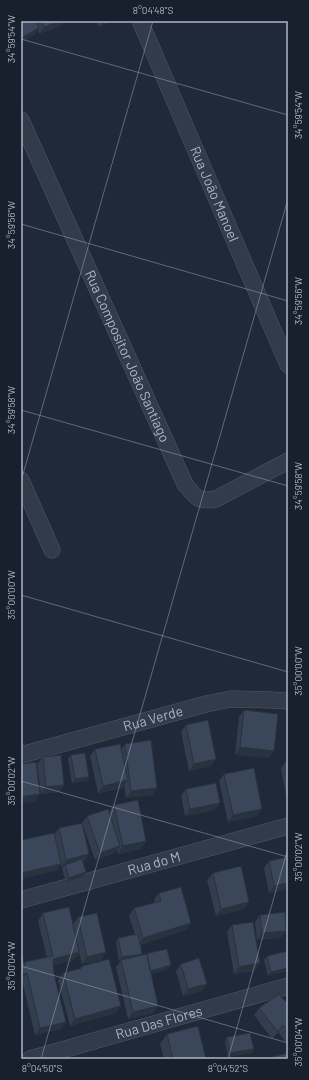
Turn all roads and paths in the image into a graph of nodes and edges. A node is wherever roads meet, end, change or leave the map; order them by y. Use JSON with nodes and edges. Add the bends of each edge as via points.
{"nodes":[{"id":1,"x":141,"y":23,"type":"dead end"},
{"id":2,"x":21,"y":120,"type":"edge"},
{"id":3,"x":288,"y":365,"type":"edge"},
{"id":4,"x":288,"y":461,"type":"edge"},
{"id":5,"x":21,"y":480,"type":"edge"},
{"id":6,"x":52,"y":550,"type":"dead end"},
{"id":7,"x":288,"y":701,"type":"edge"},
{"id":8,"x":21,"y":755,"type":"edge"},
{"id":9,"x":288,"y":826,"type":"edge"},
{"id":10,"x":21,"y":900,"type":"edge"},
{"id":11,"x":288,"y":986,"type":"edge"},
{"id":12,"x":30,"y":1059,"type":"edge"}],
"edges":[{"from":1,"to":3,"type":"street","name":"Rua João Manoel"},
{"from":2,"to":4,"type":"street","name":"Rua Compositor João Santiago","via":[[185,484],[195,497],[204,501],[216,499]]},
{"from":5,"to":6,"type":"street"},
{"from":7,"to":8,"type":"street","name":"Rua Verde","via":[[231,699],[206,704]]},
{"from":9,"to":10,"type":"street","name":"Rua do M"},
{"from":11,"to":12,"type":"street","name":"Rua Das Flores"}]}
